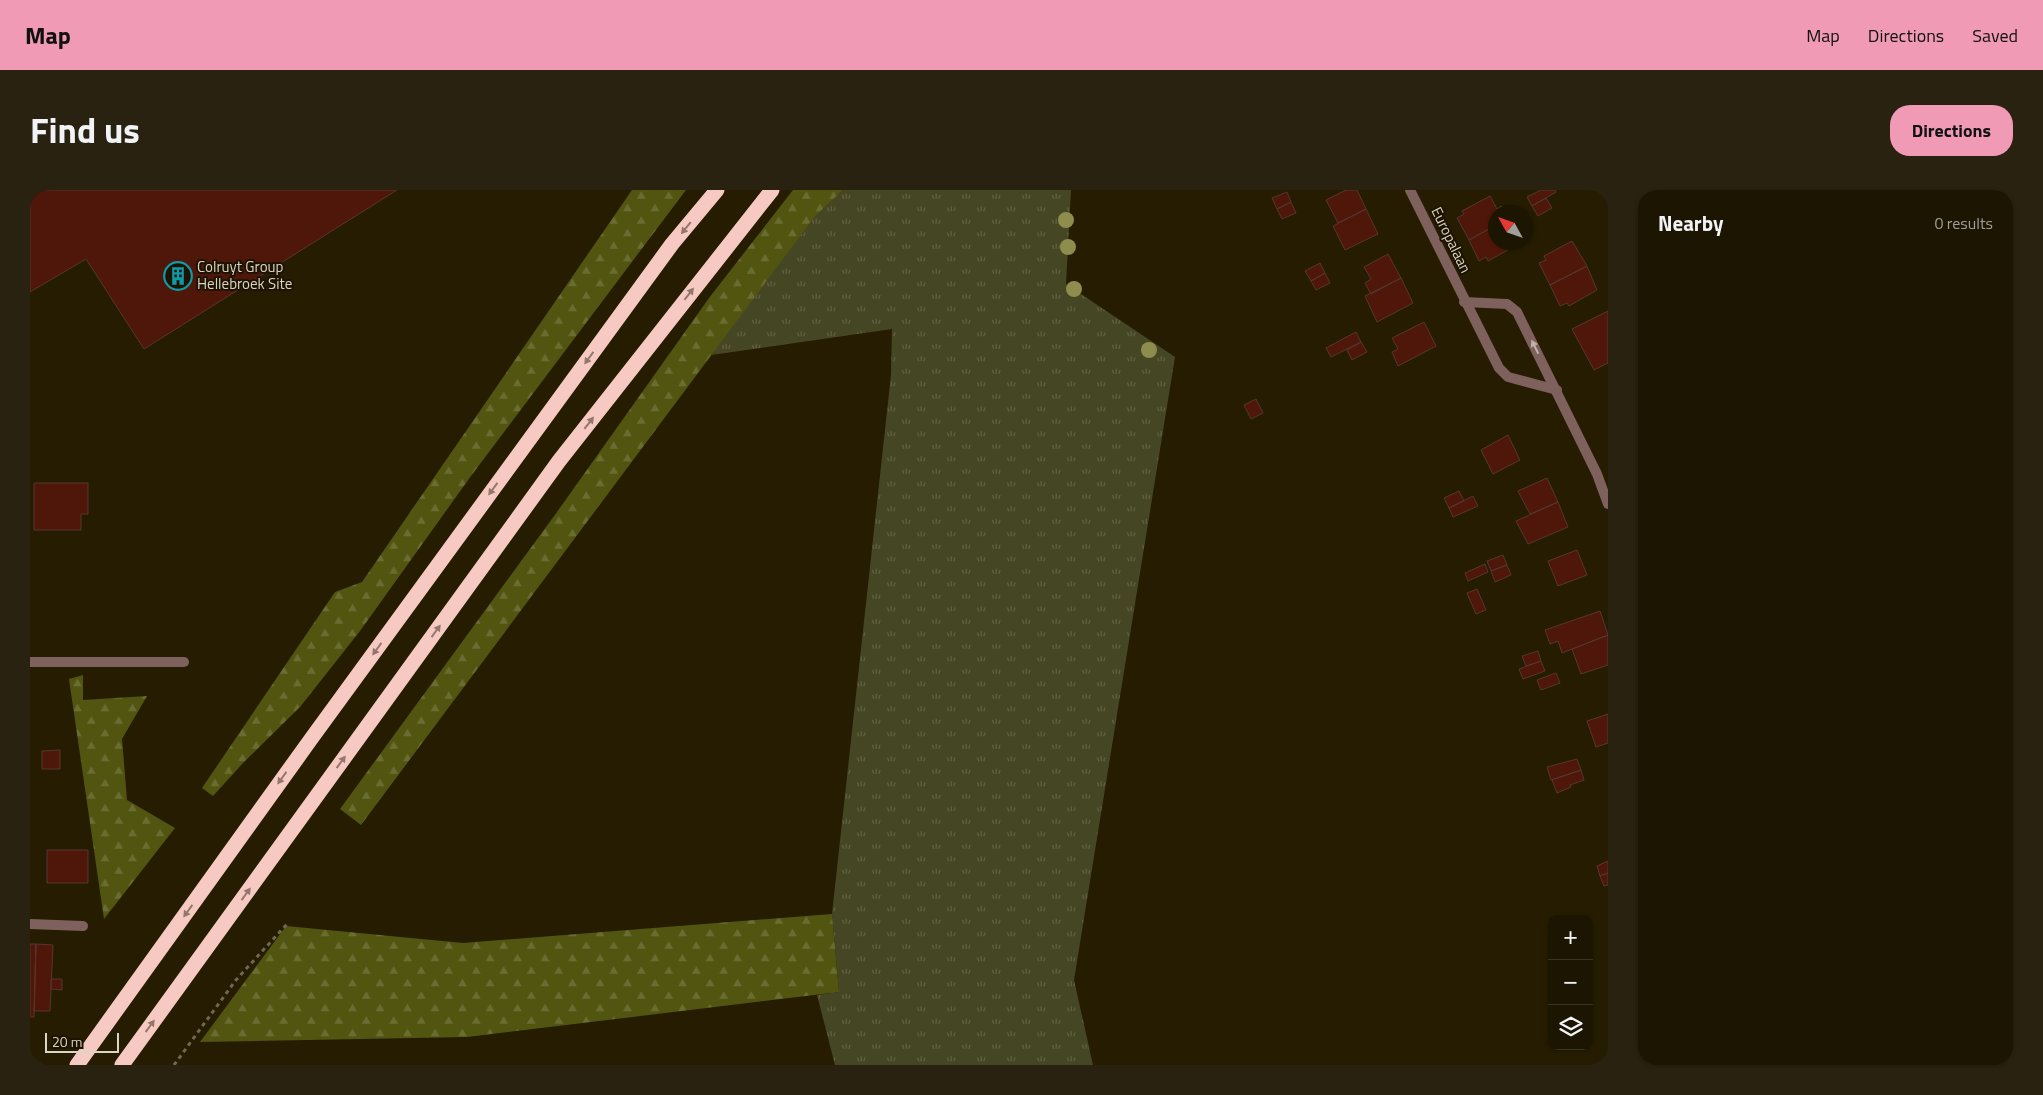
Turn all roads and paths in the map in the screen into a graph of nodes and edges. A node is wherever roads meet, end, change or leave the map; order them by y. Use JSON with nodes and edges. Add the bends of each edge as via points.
{"nodes":[{"id":1,"x":717,"y":190,"type":"edge"},
{"id":2,"x":772,"y":190,"type":"edge"},
{"id":3,"x":1410,"y":190,"type":"edge"},
{"id":4,"x":1464,"y":302,"type":"junction"},
{"id":5,"x":1557,"y":390,"type":"junction"},
{"id":6,"x":1608,"y":504,"type":"edge"},
{"id":7,"x":30,"y":662,"type":"edge"},
{"id":8,"x":184,"y":662,"type":"dead end"},
{"id":9,"x":30,"y":924,"type":"edge"},
{"id":10,"x":287,"y":924,"type":"dead end"},
{"id":11,"x":83,"y":926,"type":"dead end"},
{"id":12,"x":77,"y":1065,"type":"edge"},
{"id":13,"x":122,"y":1065,"type":"edge"},
{"id":14,"x":174,"y":1065,"type":"edge"}],
"edges":[{"from":1,"to":12,"type":"highway","one_way":true,"via":[[672,244]]},
{"from":13,"to":2,"type":"highway","one_way":true,"via":[[559,461]]},
{"from":3,"to":4,"type":"street","name":"Europalaan"},
{"from":4,"to":5,"type":"street","name":"Europalaan","via":[[1498,368],[1508,377]]},
{"from":5,"to":4,"type":"street","one_way":true,"via":[[1517,312],[1507,304]]},
{"from":5,"to":6,"type":"street"},
{"from":7,"to":8,"type":"street"},
{"from":9,"to":11,"type":"street"},
{"from":10,"to":14,"type":"path","via":[[236,980]]}]}
